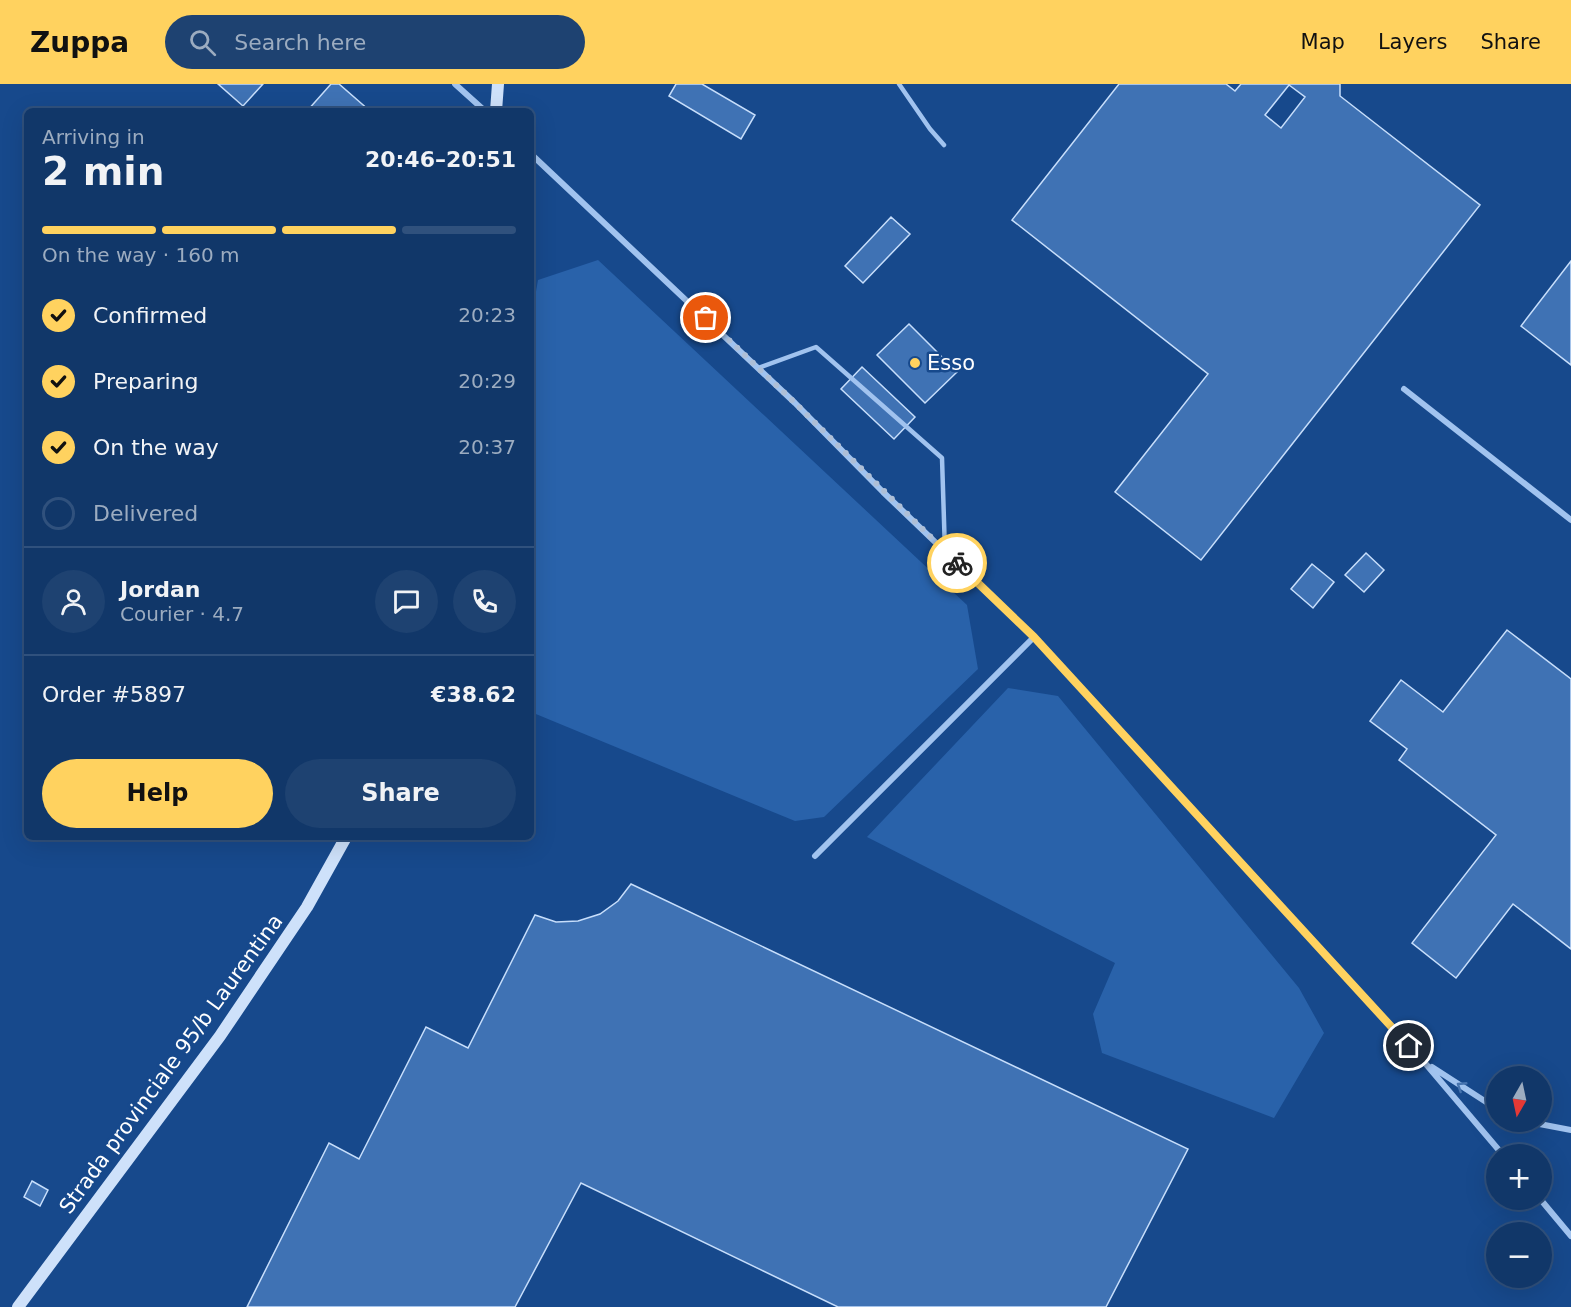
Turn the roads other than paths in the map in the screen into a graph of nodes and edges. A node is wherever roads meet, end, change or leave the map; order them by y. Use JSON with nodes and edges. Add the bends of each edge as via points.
{"nodes":[{"id":1,"x":455,"y":84,"type":"edge"},
{"id":2,"x":498,"y":84,"type":"edge"},
{"id":3,"x":899,"y":84,"type":"edge"},
{"id":4,"x":482,"y":108,"type":"edge"},
{"id":5,"x":496,"y":108,"type":"edge"},
{"id":6,"x":944,"y":145,"type":"dead end"},
{"id":7,"x":534,"y":157,"type":"edge"},
{"id":8,"x":758,"y":368,"type":"junction"},
{"id":9,"x":1404,"y":389,"type":"dead end"},
{"id":10,"x":1571,"y":520,"type":"edge"},
{"id":11,"x":945,"y":552,"type":"junction"},
{"id":12,"x":1034,"y":637,"type":"junction"},
{"id":13,"x":344,"y":840,"type":"edge"},
{"id":14,"x":815,"y":856,"type":"dead end"},
{"id":15,"x":1425,"y":1063,"type":"junction"},
{"id":16,"x":1486,"y":1102,"type":"edge"},
{"id":17,"x":1552,"y":1126,"type":"edge"},
{"id":18,"x":1571,"y":1130,"type":"edge"},
{"id":19,"x":1494,"y":1144,"type":"edge"},
{"id":20,"x":1549,"y":1210,"type":"edge"},
{"id":21,"x":1571,"y":1236,"type":"edge"},
{"id":22,"x":18,"y":1307,"type":"edge"}],
"edges":[{"from":1,"to":4,"type":"street"},
{"from":2,"to":5,"type":"main road"},
{"from":3,"to":6,"type":"lane"},
{"from":7,"to":8,"type":"street"},
{"from":8,"to":11,"type":"street"},
{"from":8,"to":11,"type":"lane","via":[[816,347],[942,458]]},
{"from":9,"to":10,"type":"street"},
{"from":11,"to":12,"type":"street"},
{"from":12,"to":14,"type":"street"},
{"from":12,"to":15,"type":"street"},
{"from":13,"to":22,"type":"main road","name":"Strada provinciale 95/b Laurentina","via":[[307,907],[220,1036]]},
{"from":16,"to":15,"type":"street","one_way":true},
{"from":15,"to":19,"type":"street"},
{"from":17,"to":18,"type":"street"},
{"from":20,"to":21,"type":"street"}]}
